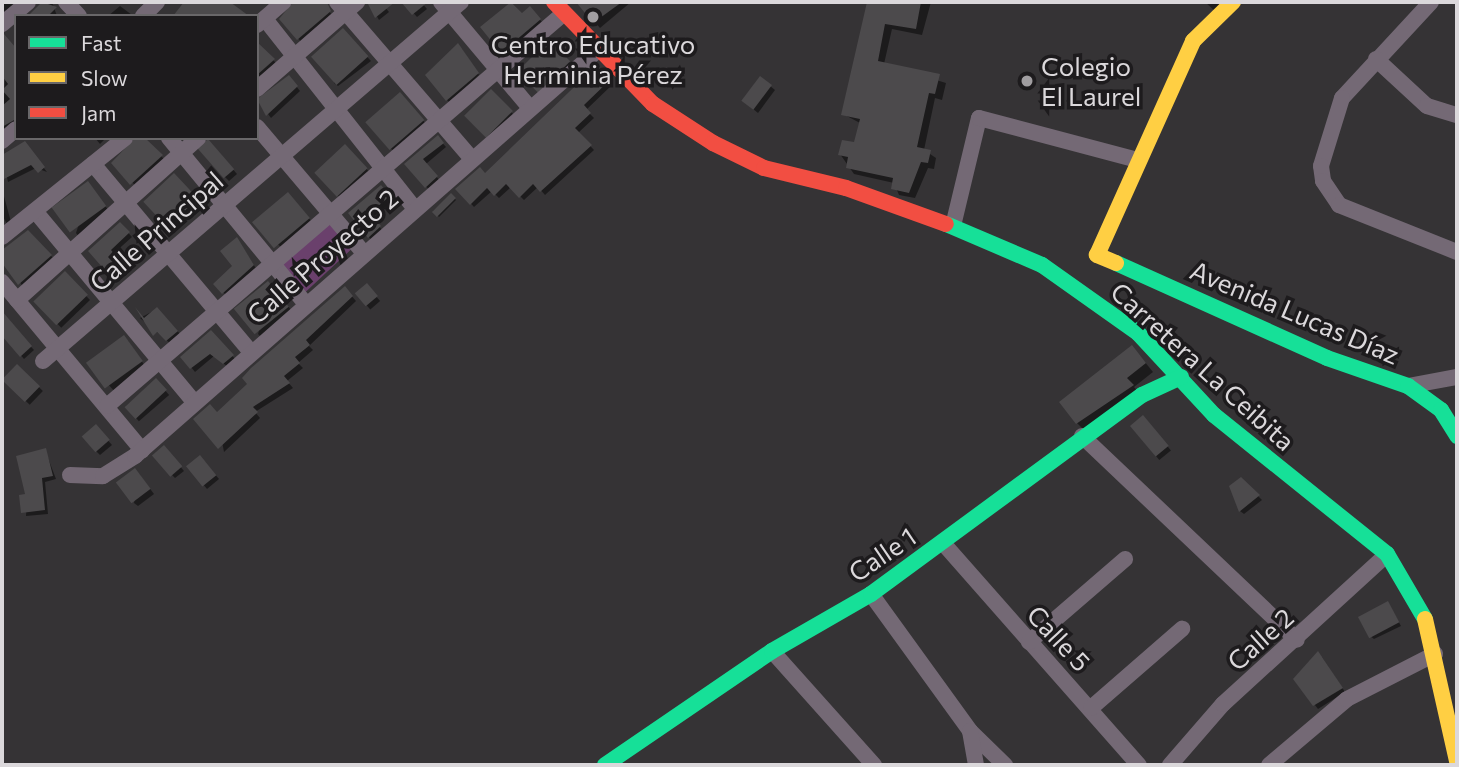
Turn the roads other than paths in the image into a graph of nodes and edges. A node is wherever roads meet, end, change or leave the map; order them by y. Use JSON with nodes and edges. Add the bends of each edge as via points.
{"nodes":[{"id":1,"x":28,"y":2,"type":"edge"},
{"id":2,"x":283,"y":2,"type":"edge"},
{"id":3,"x":1233,"y":2,"type":"edge"},
{"id":4,"x":1431,"y":2,"type":"edge"},
{"id":5,"x":347,"y":5,"type":"edge"},
{"id":6,"x":450,"y":5,"type":"edge"},
{"id":7,"x":559,"y":7,"type":"edge"},
{"id":8,"x":261,"y":22,"type":"edge"},
{"id":9,"x":2,"y":24,"type":"edge"},
{"id":10,"x":598,"y":50,"type":"junction"},
{"id":11,"x":295,"y":57,"type":"junction"},
{"id":12,"x":1376,"y":59,"type":"junction"},
{"id":13,"x":392,"y":61,"type":"junction"},
{"id":14,"x":497,"y":69,"type":"junction"},
{"id":15,"x":259,"y":87,"type":"edge"},
{"id":16,"x":529,"y":107,"type":"junction"},
{"id":17,"x":336,"y":109,"type":"junction"},
{"id":18,"x":1457,"y":115,"type":"edge"},
{"id":19,"x":438,"y":118,"type":"junction"},
{"id":20,"x":259,"y":129,"type":"edge"},
{"id":21,"x":123,"y":140,"type":"edge"},
{"id":22,"x":171,"y":140,"type":"edge"},
{"id":23,"x":196,"y":140,"type":"edge"},
{"id":24,"x":181,"y":152,"type":"junction"},
{"id":25,"x":282,"y":155,"type":"junction"},
{"id":26,"x":471,"y":158,"type":"junction"},
{"id":27,"x":1138,"y":160,"type":"junction"},
{"id":28,"x":93,"y":164,"type":"junction"},
{"id":29,"x":382,"y":167,"type":"junction"},
{"id":30,"x":125,"y":203,"type":"junction"},
{"id":31,"x":224,"y":205,"type":"junction"},
{"id":32,"x":414,"y":208,"type":"junction"},
{"id":33,"x":35,"y":211,"type":"junction"},
{"id":34,"x":330,"y":213,"type":"junction"},
{"id":35,"x":953,"y":226,"type":"junction"},
{"id":36,"x":2,"y":237,"type":"edge"},
{"id":37,"x":67,"y":251,"type":"junction"},
{"id":38,"x":1457,"y":252,"type":"edge"},
{"id":39,"x":364,"y":253,"type":"junction"},
{"id":40,"x":167,"y":256,"type":"junction"},
{"id":41,"x":271,"y":265,"type":"junction"},
{"id":42,"x":2,"y":282,"type":"edge"},
{"id":43,"x":17,"y":299,"type":"junction"},
{"id":44,"x":306,"y":304,"type":"junction"},
{"id":45,"x":109,"y":305,"type":"junction"},
{"id":46,"x":216,"y":312,"type":"junction"},
{"id":47,"x":59,"y":347,"type":"junction"},
{"id":48,"x":251,"y":352,"type":"junction"},
{"id":49,"x":43,"y":362,"type":"dead end"},
{"id":50,"x":159,"y":362,"type":"junction"},
{"id":51,"x":1181,"y":377,"type":"junction"},
{"id":52,"x":1457,"y":377,"type":"edge"},
{"id":53,"x":1408,"y":386,"type":"junction"},
{"id":54,"x":194,"y":402,"type":"junction"},
{"id":55,"x":107,"y":406,"type":"junction"},
{"id":56,"x":1082,"y":436,"type":"junction"},
{"id":57,"x":1457,"y":436,"type":"edge"},
{"id":58,"x":142,"y":450,"type":"junction"},
{"id":59,"x":70,"y":475,"type":"dead end"},
{"id":60,"x":943,"y":543,"type":"junction"},
{"id":61,"x":1387,"y":554,"type":"junction"},
{"id":62,"x":1125,"y":559,"type":"dead end"},
{"id":63,"x":871,"y":594,"type":"junction"},
{"id":64,"x":1182,"y":629,"type":"dead end"},
{"id":65,"x":1297,"y":640,"type":"junction"},
{"id":66,"x":1029,"y":642,"type":"junction"},
{"id":67,"x":772,"y":651,"type":"junction"},
{"id":68,"x":1435,"y":654,"type":"junction"},
{"id":69,"x":1091,"y":708,"type":"junction"},
{"id":70,"x":970,"y":731,"type":"junction"},
{"id":71,"x":1457,"y":761,"type":"edge"},
{"id":72,"x":605,"y":765,"type":"edge"},
{"id":73,"x":874,"y":765,"type":"edge"},
{"id":74,"x":976,"y":765,"type":"edge"},
{"id":75,"x":1005,"y":765,"type":"edge"},
{"id":76,"x":1139,"y":765,"type":"edge"},
{"id":77,"x":1170,"y":765,"type":"edge"},
{"id":78,"x":1269,"y":765,"type":"edge"}],
"edges":[{"from":1,"to":9,"type":"street"},
{"from":2,"to":8,"type":"street"},
{"from":3,"to":27,"type":"street","via":[[1193,41]]},
{"from":4,"to":12,"type":"street"},
{"from":5,"to":11,"type":"street"},
{"from":5,"to":13,"type":"street"},
{"from":6,"to":13,"type":"street","name":"Calle Principal"},
{"from":6,"to":14,"type":"street"},
{"from":7,"to":10,"type":"street","name":"Carretera La Ceibita"},
{"from":7,"to":14,"type":"street"},
{"from":8,"to":11,"type":"street"},
{"from":10,"to":16,"type":"street","name":"Calle Proyecto 2"},
{"from":10,"to":35,"type":"street","name":"Carretera La Ceibita","via":[[653,104],[713,143],[764,168]]},
{"from":11,"to":15,"type":"street"},
{"from":11,"to":17,"type":"street"},
{"from":12,"to":18,"type":"street","via":[[1427,106]]},
{"from":12,"to":38,"type":"street","via":[[1342,99],[1321,166],[1328,192],[1339,205]]},
{"from":13,"to":17,"type":"street","name":"Calle Principal"},
{"from":13,"to":19,"type":"street"},
{"from":14,"to":16,"type":"street"},
{"from":14,"to":19,"type":"street"},
{"from":16,"to":26,"type":"street","name":"Calle Proyecto 2"},
{"from":17,"to":25,"type":"street","name":"Calle Principal"},
{"from":17,"to":29,"type":"street"},
{"from":19,"to":26,"type":"street"},
{"from":19,"to":29,"type":"street"},
{"from":20,"to":25,"type":"street"},
{"from":21,"to":28,"type":"street"},
{"from":22,"to":24,"type":"street"},
{"from":23,"to":24,"type":"street"},
{"from":24,"to":30,"type":"street"},
{"from":24,"to":31,"type":"street"},
{"from":25,"to":31,"type":"street","name":"Calle Principal"},
{"from":25,"to":34,"type":"street"},
{"from":26,"to":32,"type":"street","name":"Calle Proyecto 2"},
{"from":27,"to":35,"type":"street","via":[[979,118]]},
{"from":27,"to":53,"type":"street","name":"Avenida Lucas Díaz","via":[[1097,255],[1252,319],[1326,358]]},
{"from":28,"to":30,"type":"street"},
{"from":28,"to":33,"type":"street"},
{"from":29,"to":32,"type":"street"},
{"from":29,"to":34,"type":"street"},
{"from":30,"to":37,"type":"street"},
{"from":30,"to":40,"type":"street"},
{"from":31,"to":40,"type":"street","name":"Calle Principal"},
{"from":31,"to":41,"type":"street"},
{"from":32,"to":39,"type":"street","name":"Calle Proyecto 2"},
{"from":33,"to":36,"type":"street"},
{"from":33,"to":37,"type":"street"},
{"from":34,"to":39,"type":"street"},
{"from":34,"to":41,"type":"street"},
{"from":35,"to":51,"type":"street","name":"Carretera La Ceibita","via":[[1077,287],[1138,333]]},
{"from":37,"to":43,"type":"street"},
{"from":37,"to":45,"type":"street"},
{"from":39,"to":44,"type":"street","name":"Calle Proyecto 2"},
{"from":40,"to":45,"type":"street","name":"Calle Principal"},
{"from":40,"to":46,"type":"street"},
{"from":41,"to":44,"type":"street"},
{"from":41,"to":46,"type":"street"},
{"from":42,"to":43,"type":"street"},
{"from":43,"to":47,"type":"street"},
{"from":44,"to":48,"type":"street","name":"Calle Proyecto 2"},
{"from":45,"to":47,"type":"street","name":"Calle Principal"},
{"from":45,"to":50,"type":"street"},
{"from":46,"to":48,"type":"street"},
{"from":46,"to":50,"type":"street"},
{"from":47,"to":49,"type":"street","name":"Calle Principal"},
{"from":47,"to":55,"type":"street"},
{"from":48,"to":54,"type":"street","name":"Calle Proyecto 2"},
{"from":50,"to":54,"type":"street"},
{"from":50,"to":55,"type":"street"},
{"from":51,"to":56,"type":"street","name":"Calle 1"},
{"from":51,"to":61,"type":"street","name":"Carretera La Ceibita","via":[[1261,456]]},
{"from":52,"to":53,"type":"street"},
{"from":53,"to":57,"type":"street","name":"Avenida Lucas Díaz","via":[[1441,410]]},
{"from":54,"to":58,"type":"street","name":"Calle Proyecto 2"},
{"from":55,"to":58,"type":"street"},
{"from":56,"to":60,"type":"street","name":"Calle 1"},
{"from":56,"to":65,"type":"street"},
{"from":58,"to":59,"type":"street","name":"Calle Proyecto 2","via":[[103,476]]},
{"from":60,"to":63,"type":"street","name":"Calle 1"},
{"from":60,"to":66,"type":"street","name":"Calle 5"},
{"from":61,"to":65,"type":"street","name":"Calle 2"},
{"from":61,"to":68,"type":"street","name":"Carretera La Ceibita","via":[[1424,617]]},
{"from":62,"to":66,"type":"street"},
{"from":63,"to":67,"type":"street","name":"Calle 1"},
{"from":63,"to":70,"type":"street"},
{"from":64,"to":69,"type":"street"},
{"from":65,"to":77,"type":"street","name":"Calle 2","via":[[1197,731]]},
{"from":66,"to":69,"type":"street","name":"Calle 5"},
{"from":67,"to":72,"type":"street","name":"Calle 1"},
{"from":67,"to":73,"type":"street"},
{"from":68,"to":71,"type":"street","name":"Carretera La Ceibita"},
{"from":68,"to":78,"type":"street","via":[[1347,699]]},
{"from":69,"to":76,"type":"street","name":"Calle 5"},
{"from":70,"to":74,"type":"street"},
{"from":70,"to":75,"type":"street"}]}
